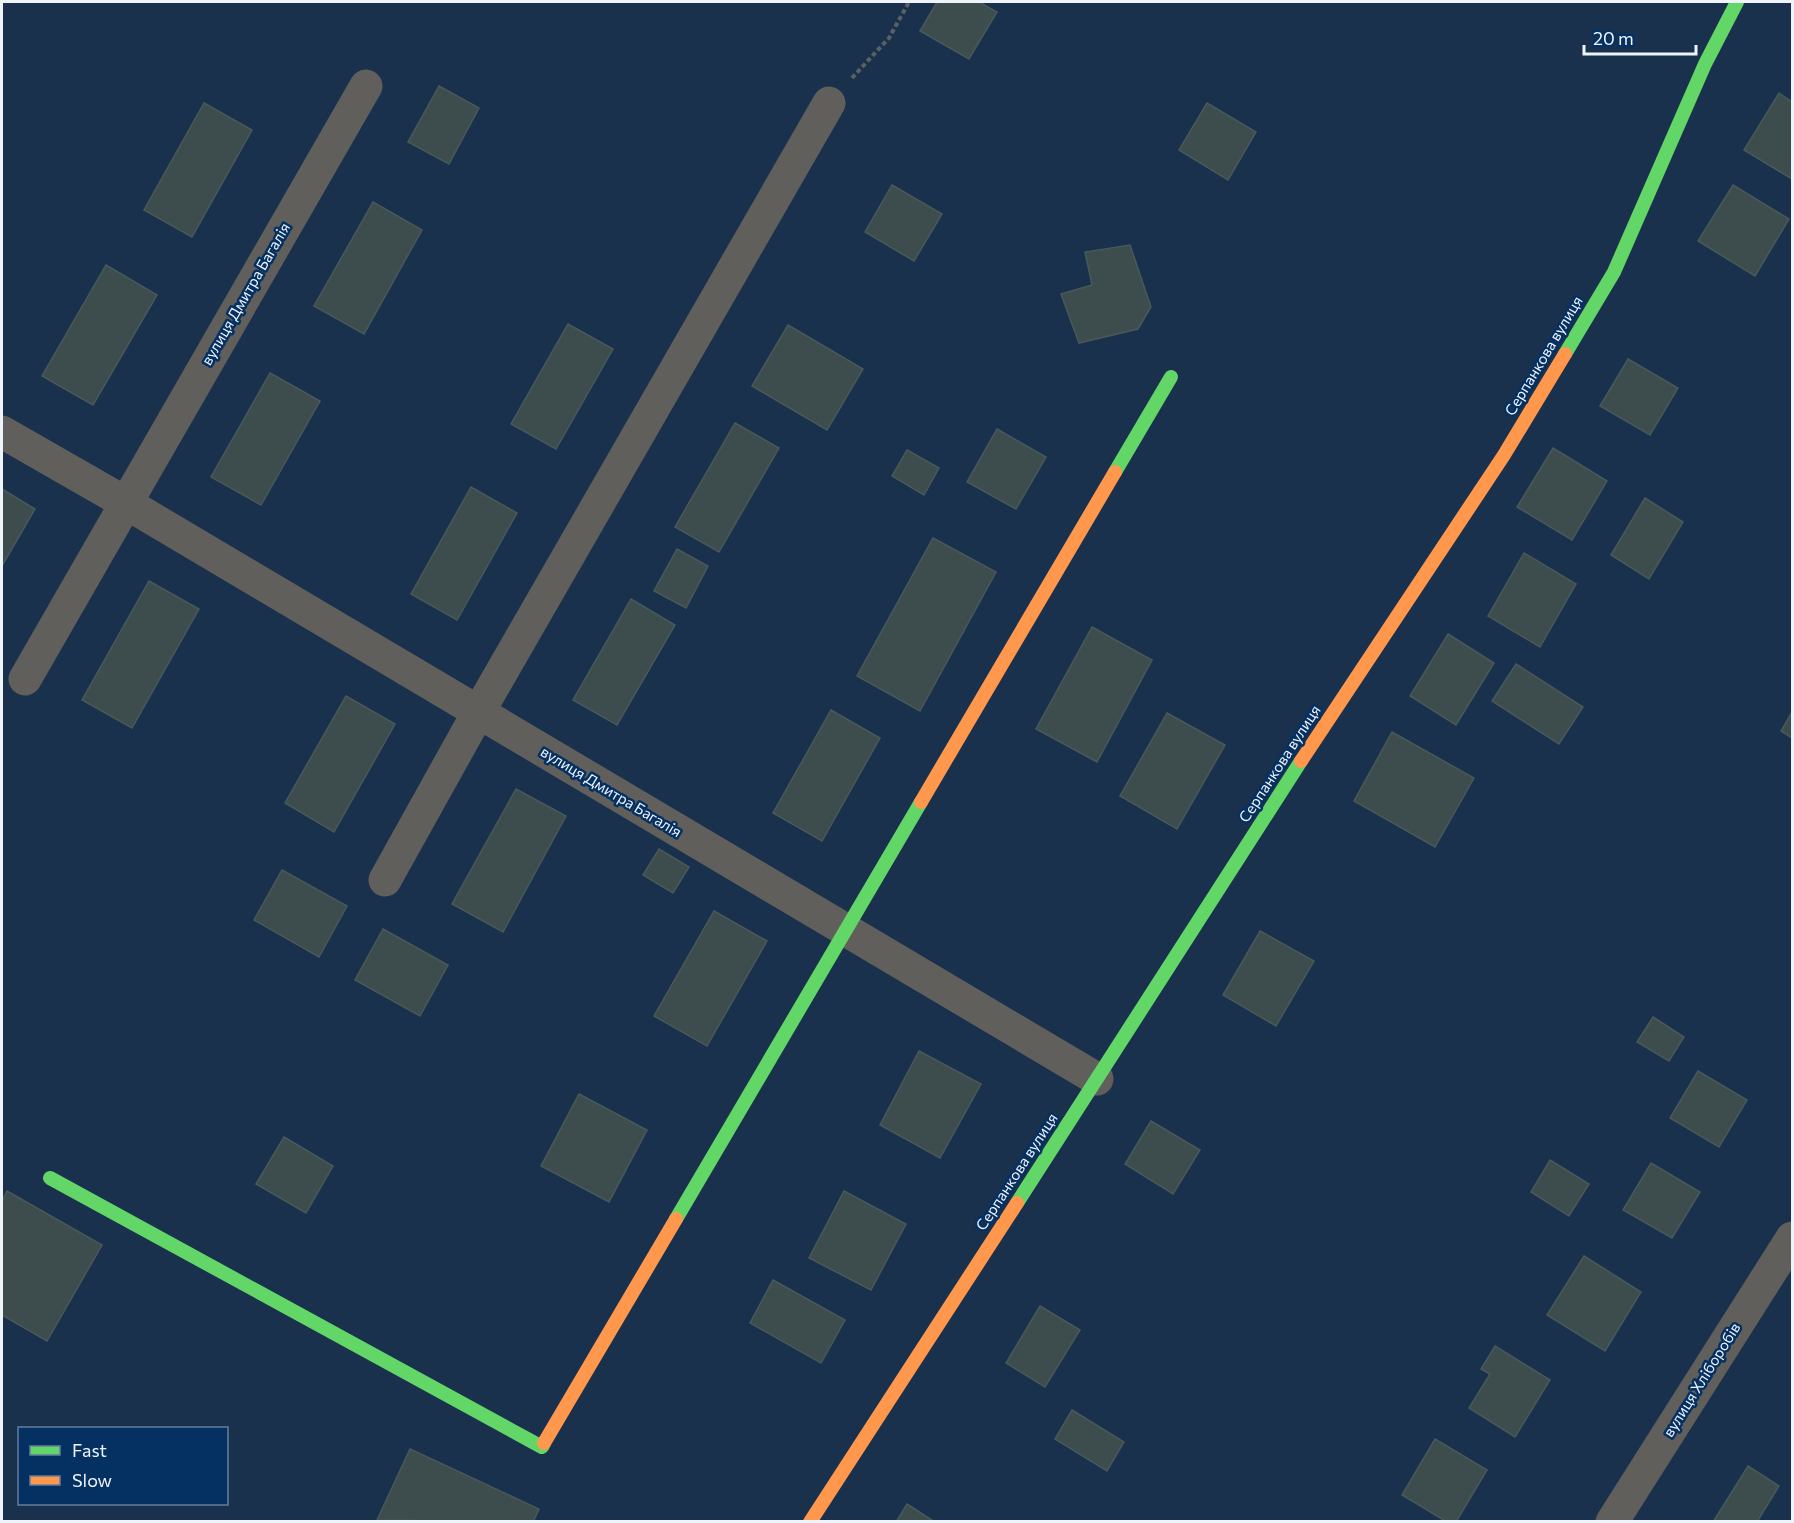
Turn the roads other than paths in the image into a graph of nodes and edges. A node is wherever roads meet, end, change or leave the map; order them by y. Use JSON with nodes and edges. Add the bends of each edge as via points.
{"nodes":[{"id":1,"x":1737,"y":2,"type":"edge"},
{"id":2,"x":366,"y":86,"type":"dead end"},
{"id":3,"x":829,"y":103,"type":"road end"},
{"id":4,"x":1171,"y":377,"type":"dead end"},
{"id":5,"x":2,"y":432,"type":"edge"},
{"id":6,"x":126,"y":503,"type":"junction"},
{"id":7,"x":25,"y":679,"type":"dead end"},
{"id":8,"x":478,"y":713,"type":"junction"},
{"id":9,"x":385,"y":879,"type":"dead end"},
{"id":10,"x":846,"y":931,"type":"junction"},
{"id":11,"x":1097,"y":1080,"type":"junction"},
{"id":12,"x":50,"y":1178,"type":"dead end"},
{"id":13,"x":1792,"y":1238,"type":"edge"},
{"id":14,"x":810,"y":1521,"type":"edge"},
{"id":15,"x":1612,"y":1521,"type":"edge"}],
"edges":[{"from":1,"to":11,"type":"street","name":"Серпанкова вулиця","via":[[1705,64],[1614,272],[1504,455],[1330,715]]},
{"from":2,"to":6,"type":"street","name":"вулиця Дмитра Багалія"},
{"from":3,"to":8,"type":"street"},
{"from":4,"to":10,"type":"street"},
{"from":5,"to":6,"type":"street","name":"вулиця Дмитра Багалія"},
{"from":6,"to":7,"type":"street","name":"вулиця Дмитра Багалія"},
{"from":6,"to":8,"type":"street","name":"вулиця Дмитра Багалія"},
{"from":8,"to":9,"type":"street"},
{"from":8,"to":10,"type":"street","name":"вулиця Дмитра Багалія"},
{"from":10,"to":11,"type":"street","name":"вулиця Дмитра Багалія"},
{"from":10,"to":12,"type":"street","via":[[542,1447]]},
{"from":11,"to":14,"type":"street","name":"Серпанкова вулиця"},
{"from":13,"to":15,"type":"street","name":"вулиця Хліборобів"}]}
